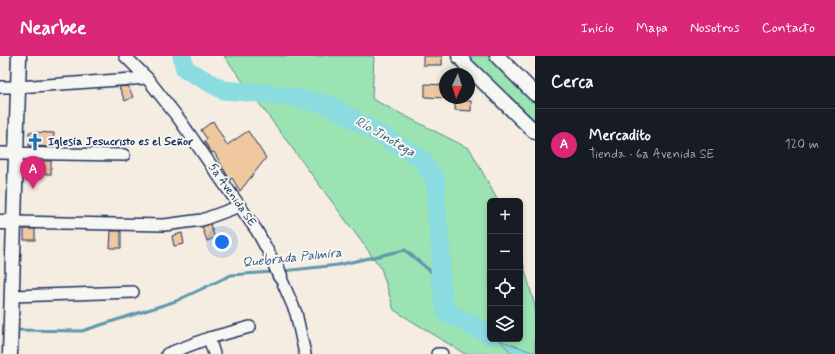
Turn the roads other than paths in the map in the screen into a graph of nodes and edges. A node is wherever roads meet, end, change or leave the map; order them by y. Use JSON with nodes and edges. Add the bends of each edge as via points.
{"nodes":[{"id":1,"x":19,"y":56,"type":"edge"},
{"id":2,"x":125,"y":56,"type":"edge"},
{"id":3,"x":459,"y":56,"type":"edge"},
{"id":4,"x":496,"y":56,"type":"edge"},
{"id":5,"x":147,"y":78,"type":"junction"},
{"id":6,"x":0,"y":87,"type":"edge"},
{"id":7,"x":18,"y":87,"type":"junction"},
{"id":8,"x":535,"y":94,"type":"edge"},
{"id":9,"x":535,"y":132,"type":"edge"},
{"id":10,"x":0,"y":153,"type":"edge"},
{"id":11,"x":15,"y":154,"type":"junction"},
{"id":12,"x":124,"y":155,"type":"dead end"},
{"id":13,"x":240,"y":206,"type":"junction"},
{"id":14,"x":7,"y":222,"type":"edge"},
{"id":15,"x":133,"y":292,"type":"dead end"},
{"id":16,"x":12,"y":296,"type":"junction"},
{"id":17,"x":250,"y":326,"type":"dead end"},
{"id":18,"x":209,"y":338,"type":"junction"},
{"id":19,"x":10,"y":354,"type":"edge"},
{"id":20,"x":167,"y":354,"type":"edge"},
{"id":21,"x":214,"y":354,"type":"edge"},
{"id":22,"x":305,"y":354,"type":"edge"},
{"id":23,"x":437,"y":354,"type":"edge"},
{"id":24,"x":442,"y":354,"type":"edge"}],
"edges":[{"from":1,"to":7,"type":"street"},
{"from":2,"to":5,"type":"street","name":"5a Avenida SE"},
{"from":3,"to":9,"type":"street"},
{"from":4,"to":8,"type":"street"},
{"from":5,"to":7,"type":"street"},
{"from":5,"to":13,"type":"street","name":"5a Avenida SE"},
{"from":6,"to":7,"type":"street"},
{"from":7,"to":11,"type":"street"},
{"from":10,"to":11,"type":"street"},
{"from":11,"to":12,"type":"street"},
{"from":11,"to":14,"type":"street"},
{"from":13,"to":14,"type":"street","via":[[202,220],[164,225]]},
{"from":13,"to":22,"type":"street","name":"5a Avenida SE","via":[[257,231],[278,271],[296,313]]},
{"from":14,"to":16,"type":"street"},
{"from":15,"to":16,"type":"street"},
{"from":16,"to":19,"type":"street"},
{"from":17,"to":18,"type":"street"},
{"from":18,"to":20,"type":"street"},
{"from":18,"to":21,"type":"street"},
{"from":23,"to":24,"type":"street"}]}
